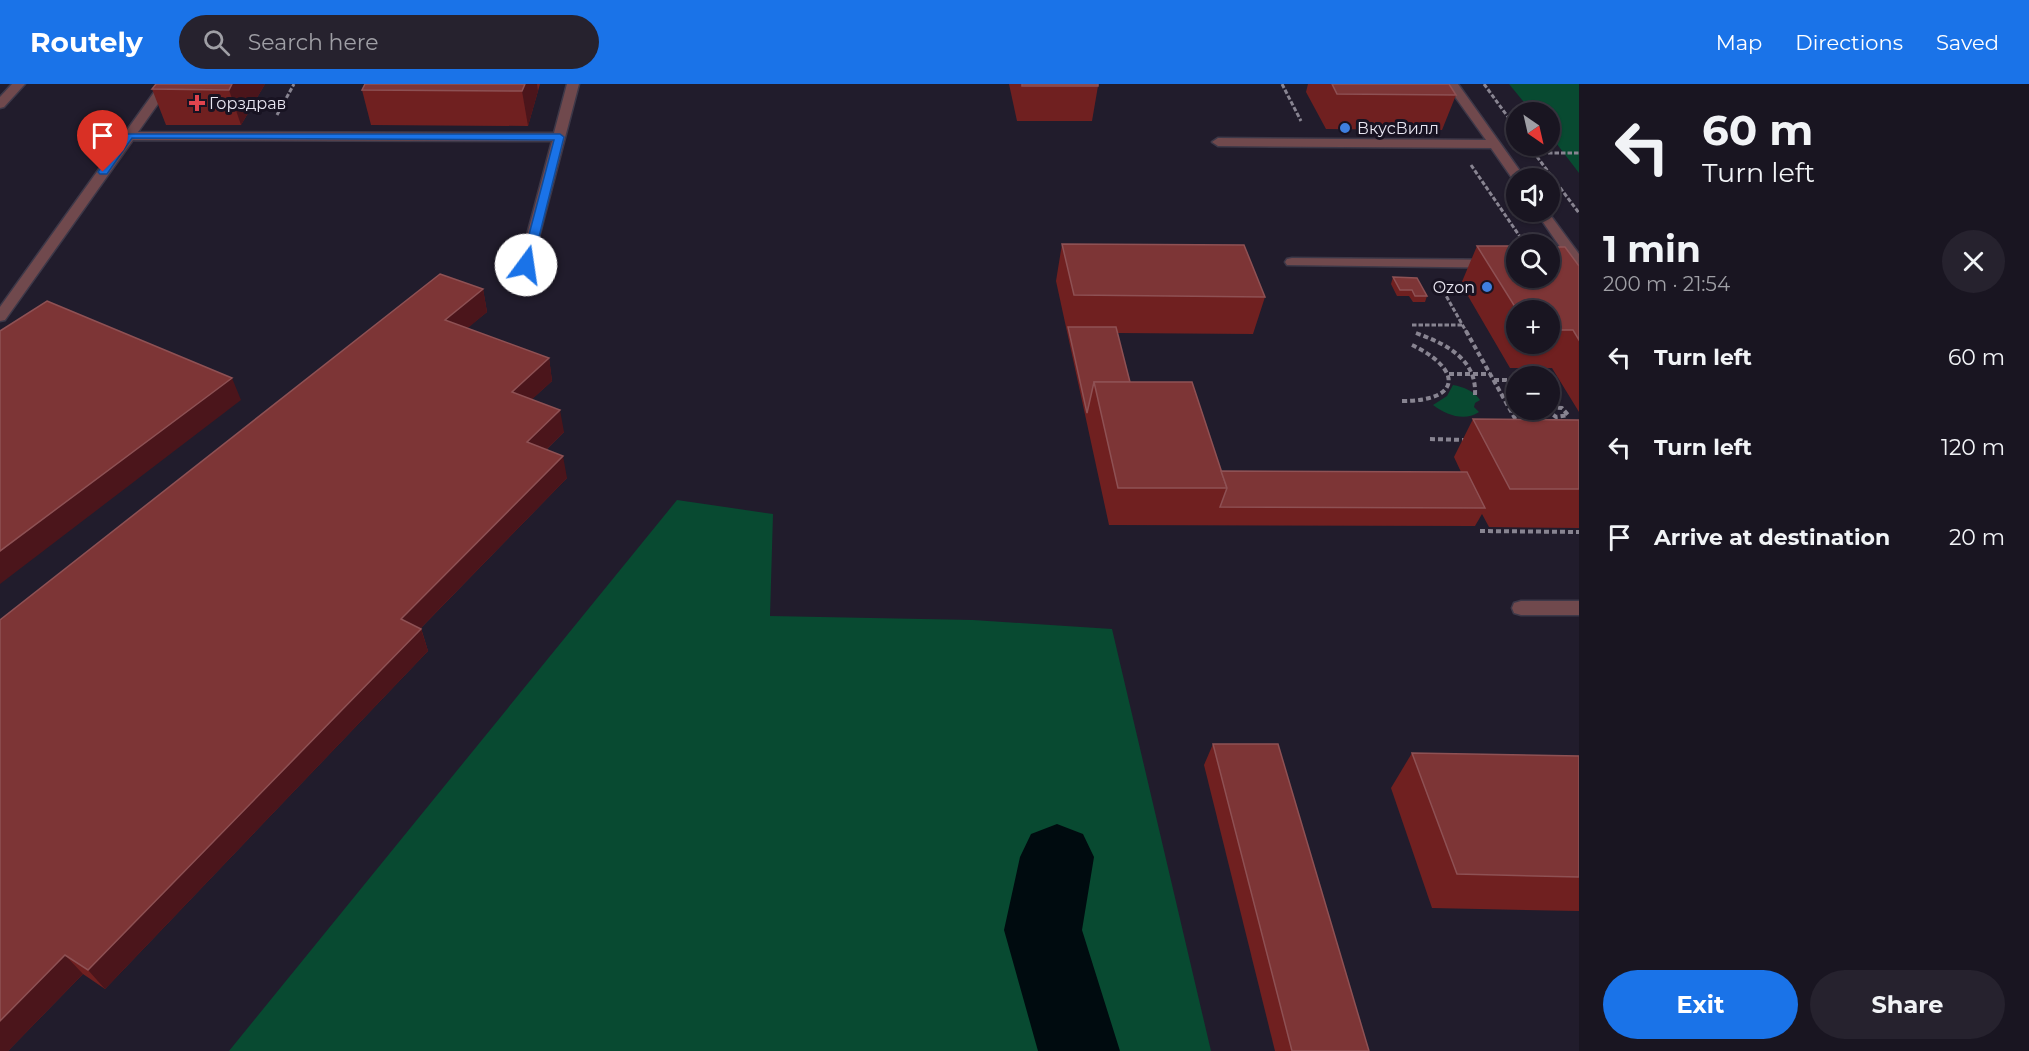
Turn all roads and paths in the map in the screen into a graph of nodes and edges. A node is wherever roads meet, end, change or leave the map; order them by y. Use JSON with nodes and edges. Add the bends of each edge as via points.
{"nodes":[{"id":1,"x":19,"y":84,"type":"edge"},
{"id":2,"x":166,"y":84,"type":"edge"},
{"id":3,"x":294,"y":84,"type":"edge"},
{"id":4,"x":573,"y":84,"type":"edge"},
{"id":5,"x":1282,"y":84,"type":"edge"},
{"id":6,"x":1452,"y":84,"type":"edge"},
{"id":7,"x":1484,"y":84,"type":"edge"},
{"id":8,"x":0,"y":104,"type":"edge"},
{"id":9,"x":1506,"y":114,"type":"edge"},
{"id":10,"x":129,"y":136,"type":"junction"},
{"id":11,"x":265,"y":136,"type":"junction"},
{"id":12,"x":560,"y":137,"type":"junction"},
{"id":13,"x":1218,"y":142,"type":"dead end"},
{"id":14,"x":1313,"y":143,"type":"junction"},
{"id":15,"x":1494,"y":144,"type":"junction"},
{"id":16,"x":1560,"y":153,"type":"edge"},
{"id":17,"x":1579,"y":153,"type":"edge"},
{"id":18,"x":1537,"y":156,"type":"edge"},
{"id":19,"x":1512,"y":168,"type":"edge"},
{"id":20,"x":1579,"y":213,"type":"edge"},
{"id":21,"x":1549,"y":222,"type":"edge"},
{"id":22,"x":1292,"y":262,"type":"dead end"},
{"id":23,"x":1428,"y":263,"type":"junction"},
{"id":24,"x":1506,"y":264,"type":"edge"},
{"id":25,"x":1560,"y":264,"type":"edge"},
{"id":26,"x":1579,"y":264,"type":"edge"},
{"id":27,"x":526,"y":265,"type":"dead end"},
{"id":28,"x":0,"y":317,"type":"edge"},
{"id":29,"x":1412,"y":325,"type":"dead end"},
{"id":30,"x":1463,"y":326,"type":"junction"},
{"id":31,"x":1416,"y":333,"type":"dead end"},
{"id":32,"x":1412,"y":345,"type":"dead end"},
{"id":33,"x":1449,"y":374,"type":"junction"},
{"id":34,"x":1474,"y":374,"type":"junction"},
{"id":35,"x":1490,"y":374,"type":"junction"},
{"id":36,"x":1494,"y":380,"type":"junction"},
{"id":37,"x":1506,"y":380,"type":"edge"},
{"id":38,"x":1475,"y":395,"type":"dead end"},
{"id":39,"x":1505,"y":400,"type":"edge"},
{"id":40,"x":1402,"y":401,"type":"dead end"},
{"id":41,"x":1548,"y":409,"type":"edge"},
{"id":42,"x":1516,"y":420,"type":"edge"},
{"id":43,"x":1522,"y":431,"type":"edge"},
{"id":44,"x":1430,"y":439,"type":"dead end"},
{"id":45,"x":1473,"y":440,"type":"dead end"},
{"id":46,"x":1480,"y":531,"type":"edge"},
{"id":47,"x":1579,"y":532,"type":"edge"},
{"id":48,"x":1521,"y":608,"type":"dead end"},
{"id":49,"x":1579,"y":608,"type":"edge"}],
"edges":[{"from":1,"to":8,"type":"street"},
{"from":2,"to":10,"type":"street"},
{"from":3,"to":11,"type":"path"},
{"from":4,"to":12,"type":"street"},
{"from":5,"to":14,"type":"path"},
{"from":6,"to":15,"type":"street"},
{"from":7,"to":9,"type":"path"},
{"from":10,"to":11,"type":"street"},
{"from":10,"to":28,"type":"street"},
{"from":11,"to":12,"type":"street"},
{"from":12,"to":27,"type":"street"},
{"from":13,"to":14,"type":"street"},
{"from":14,"to":15,"type":"street"},
{"from":15,"to":19,"type":"street"},
{"from":16,"to":17,"type":"path"},
{"from":18,"to":20,"type":"path"},
{"from":21,"to":26,"type":"street"},
{"from":22,"to":23,"type":"street"},
{"from":23,"to":24,"type":"street"},
{"from":23,"to":30,"type":"path"},
{"from":25,"to":26,"type":"street"},
{"from":29,"to":30,"type":"path"},
{"from":30,"to":35,"type":"path"},
{"from":31,"to":34,"type":"path","via":[[1451,349]]},
{"from":32,"to":33,"type":"path","via":[[1441,362]]},
{"from":33,"to":34,"type":"path"},
{"from":33,"to":40,"type":"path","via":[[1449,385],[1437,398]]},
{"from":34,"to":35,"type":"path"},
{"from":34,"to":38,"type":"path"},
{"from":35,"to":36,"type":"path"},
{"from":36,"to":37,"type":"path"},
{"from":36,"to":39,"type":"path"},
{"from":41,"to":41,"type":"path","via":[[1559,418],[1568,415],[1562,408]]},
{"from":42,"to":43,"type":"path"},
{"from":44,"to":45,"type":"path"},
{"from":46,"to":47,"type":"path"},
{"from":48,"to":49,"type":"street"}]}
